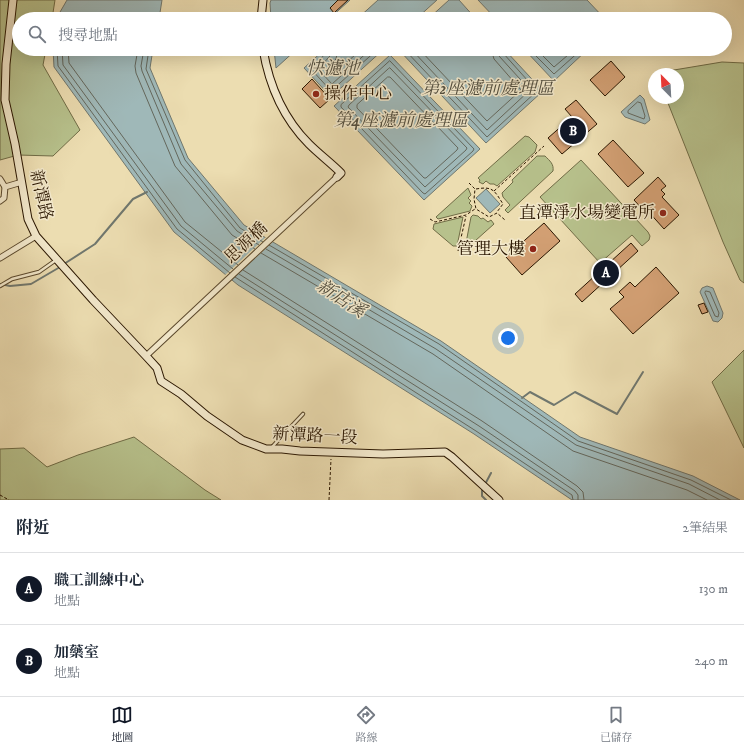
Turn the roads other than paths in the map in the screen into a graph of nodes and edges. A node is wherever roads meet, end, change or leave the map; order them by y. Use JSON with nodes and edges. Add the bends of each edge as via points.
{"nodes":[{"id":1,"x":13,"y":0,"type":"edge"},
{"id":2,"x":263,"y":0,"type":"edge"},
{"id":3,"x":262,"y":12,"type":"edge"},
{"id":4,"x":265,"y":56,"type":"edge"},
{"id":5,"x":337,"y":177,"type":"joint"},
{"id":6,"x":0,"y":179,"type":"edge"},
{"id":7,"x":22,"y":182,"type":"junction"},
{"id":8,"x":5,"y":187,"type":"junction"},
{"id":9,"x":0,"y":201,"type":"edge"},
{"id":10,"x":36,"y":236,"type":"junction"},
{"id":11,"x":0,"y":258,"type":"edge"},
{"id":12,"x":58,"y":261,"type":"junction"},
{"id":13,"x":0,"y":286,"type":"edge"},
{"id":14,"x":146,"y":356,"type":"junction"},
{"id":15,"x":303,"y":414,"type":"dead end"},
{"id":16,"x":270,"y":449,"type":"junction"},
{"id":17,"x":499,"y":500,"type":"edge"}],
"edges":[{"from":1,"to":7,"type":"street","name":"新潭路","via":[[5,100]]},
{"from":2,"to":3,"type":"street"},
{"from":4,"to":5,"type":"street","via":[[272,87],[279,103],[308,143],[341,173]]},
{"from":5,"to":14,"type":"street","name":"思源橋"},
{"from":6,"to":8,"type":"street"},
{"from":7,"to":8,"type":"street"},
{"from":7,"to":10,"type":"street","name":"新潭路","via":[[28,219]]},
{"from":8,"to":9,"type":"street","via":[[4,198]]},
{"from":10,"to":11,"type":"street"},
{"from":10,"to":12,"type":"street","name":"新潭路"},
{"from":12,"to":13,"type":"lane","via":[[39,272],[12,279]]},
{"from":12,"to":14,"type":"street","name":"新潭路"},
{"from":14,"to":16,"type":"street","name":"新潭路一段","via":[[157,368],[162,380],[207,416],[242,440]]},
{"from":15,"to":16,"type":"lane"},
{"from":16,"to":17,"type":"street","name":"新潭路一段","via":[[383,454],[445,452]]}]}
